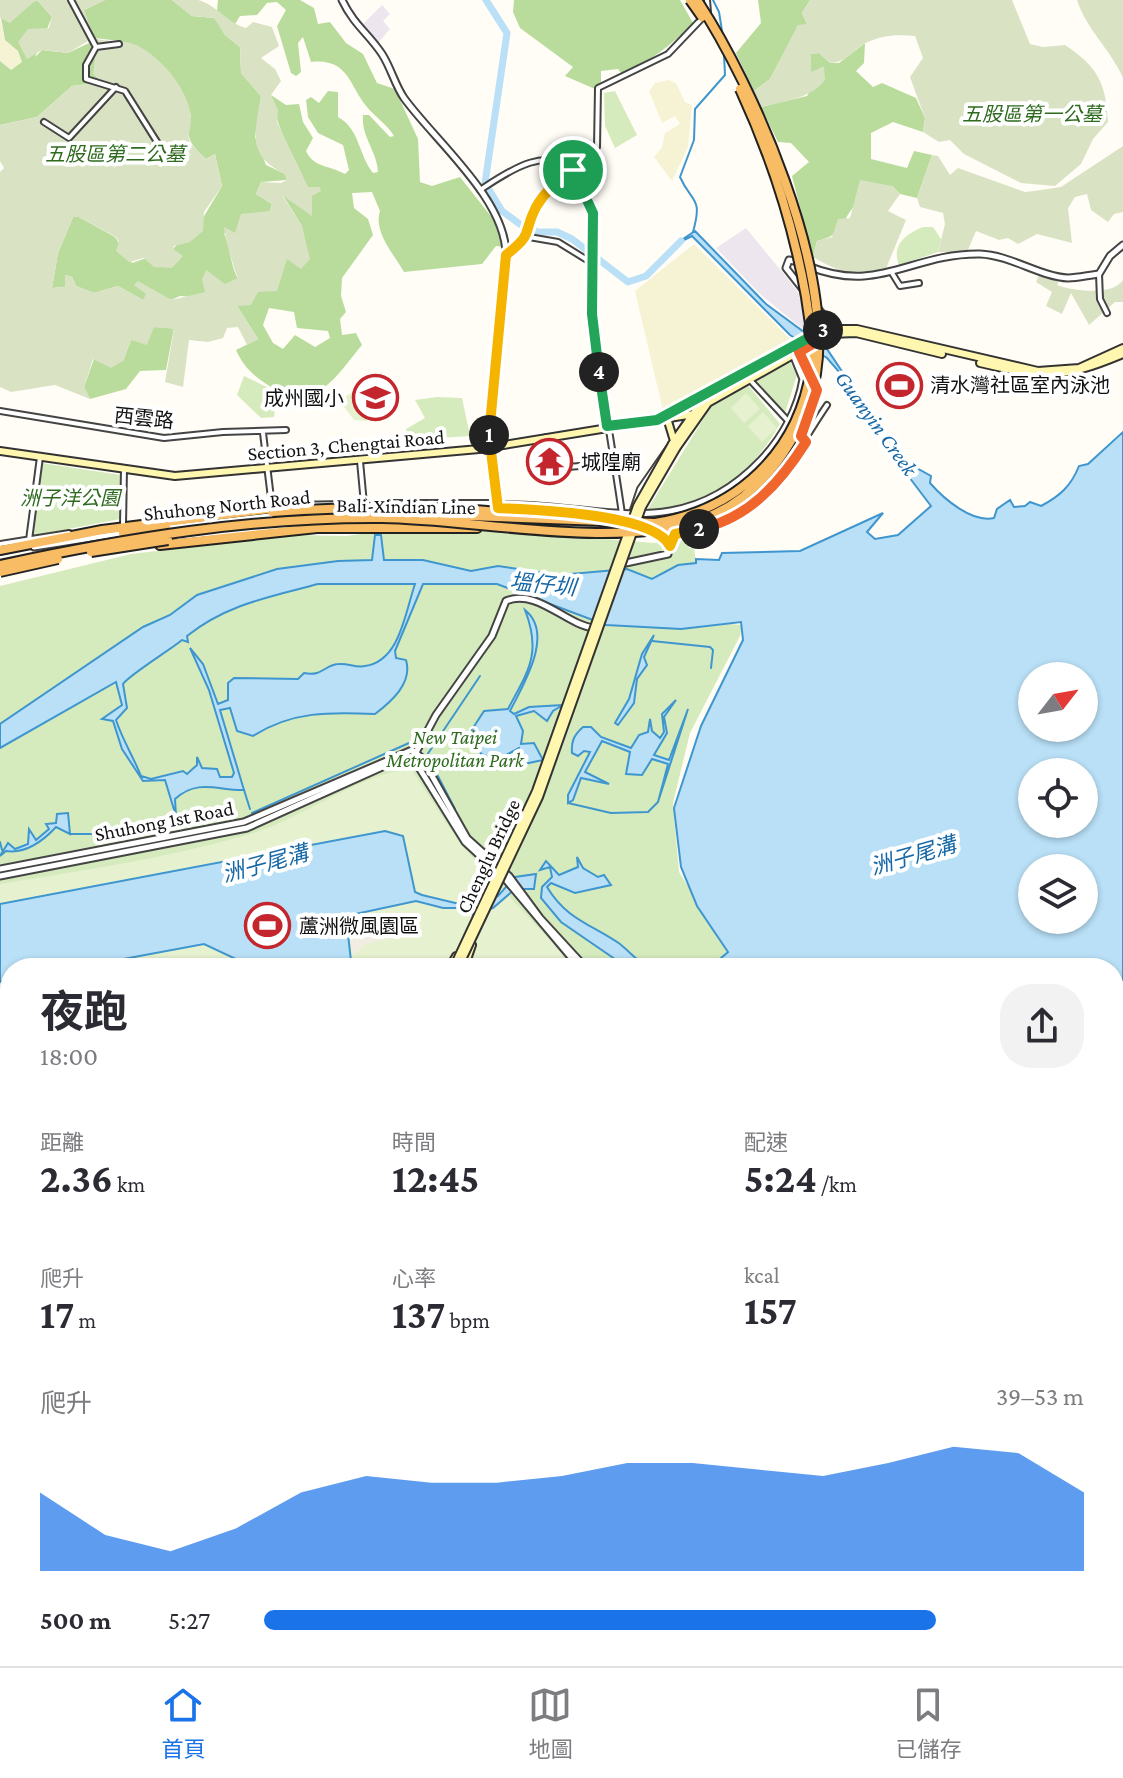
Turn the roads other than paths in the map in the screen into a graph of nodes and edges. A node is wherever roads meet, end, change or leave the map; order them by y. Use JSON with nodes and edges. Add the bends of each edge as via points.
{"nodes":[{"id":1,"x":71,"y":0,"type":"edge"},
{"id":2,"x":342,"y":0,"type":"edge"},
{"id":3,"x":690,"y":0,"type":"edge"},
{"id":4,"x":697,"y":0,"type":"edge"},
{"id":5,"x":707,"y":0,"type":"edge"},
{"id":6,"x":119,"y":44,"type":"dead end"},
{"id":7,"x":96,"y":47,"type":"junction"},
{"id":8,"x":116,"y":87,"type":"junction"},
{"id":9,"x":44,"y":122,"type":"dead end"},
{"id":10,"x":164,"y":153,"type":"dead end"},
{"id":11,"x":573,"y":170,"type":"junction"},
{"id":12,"x":480,"y":190,"type":"junction"},
{"id":13,"x":528,"y":237,"type":"junction"},
{"id":14,"x":1123,"y":245,"type":"edge"},
{"id":15,"x":506,"y":255,"type":"junction"},
{"id":16,"x":592,"y":263,"type":"junction"},
{"id":17,"x":892,"y":273,"type":"junction"},
{"id":18,"x":1099,"y":274,"type":"junction"},
{"id":19,"x":919,"y":283,"type":"dead end"},
{"id":20,"x":1107,"y":313,"type":"dead end"},
{"id":21,"x":830,"y":331,"type":"junction"},
{"id":22,"x":797,"y":349,"type":"junction"},
{"id":23,"x":1123,"y":351,"type":"edge"},
{"id":24,"x":740,"y":376,"type":"junction"},
{"id":25,"x":748,"y":378,"type":"junction"},
{"id":26,"x":827,"y":405,"type":"dead end"},
{"id":27,"x":0,"y":411,"type":"edge"},
{"id":28,"x":697,"y":413,"type":"junction"},
{"id":29,"x":667,"y":418,"type":"junction"},
{"id":30,"x":657,"y":420,"type":"junction"},
{"id":31,"x":788,"y":422,"type":"junction"},
{"id":32,"x":607,"y":426,"type":"junction"},
{"id":33,"x":286,"y":430,"type":"dead end"},
{"id":34,"x":685,"y":430,"type":"junction"},
{"id":35,"x":263,"y":431,"type":"junction"},
{"id":36,"x":801,"y":436,"type":"junction"},
{"id":37,"x":546,"y":437,"type":"junction"},
{"id":38,"x":806,"y":442,"type":"junction"},
{"id":39,"x":674,"y":443,"type":"junction"},
{"id":40,"x":488,"y":447,"type":"junction"},
{"id":41,"x":0,"y":451,"type":"edge"},
{"id":42,"x":40,"y":457,"type":"junction"},
{"id":43,"x":360,"y":461,"type":"junction"},
{"id":44,"x":615,"y":463,"type":"junction"},
{"id":45,"x":124,"y":469,"type":"junction"},
{"id":46,"x":268,"y":469,"type":"junction"},
{"id":47,"x":364,"y":504,"type":"junction"},
{"id":48,"x":498,"y":506,"type":"junction"},
{"id":49,"x":272,"y":509,"type":"junction"},
{"id":50,"x":302,"y":512,"type":"junction"},
{"id":51,"x":622,"y":514,"type":"junction"},
{"id":52,"x":629,"y":515,"type":"junction"},
{"id":53,"x":641,"y":516,"type":"junction"},
{"id":54,"x":559,"y":521,"type":"junction"},
{"id":55,"x":629,"y":523,"type":"junction"},
{"id":56,"x":638,"y":525,"type":"junction"},
{"id":57,"x":721,"y":525,"type":"joint"},
{"id":58,"x":276,"y":527,"type":"junction"},
{"id":59,"x":534,"y":528,"type":"junction"},
{"id":60,"x":123,"y":529,"type":"junction"},
{"id":61,"x":29,"y":540,"type":"junction"},
{"id":62,"x":0,"y":544,"type":"edge"},
{"id":63,"x":114,"y":546,"type":"junction"},
{"id":64,"x":670,"y":546,"type":"junction"},
{"id":65,"x":1,"y":559,"type":"edge"},
{"id":66,"x":417,"y":751,"type":"junction"},
{"id":67,"x":413,"y":758,"type":"junction"},
{"id":68,"x":0,"y":869,"type":"edge"},
{"id":69,"x":0,"y":876,"type":"edge"},
{"id":70,"x":507,"y":878,"type":"junction"},
{"id":71,"x":517,"y":890,"type":"junction"},
{"id":72,"x":460,"y":958,"type":"edge"},
{"id":73,"x":462,"y":958,"type":"edge"},
{"id":74,"x":572,"y":958,"type":"edge"},
{"id":75,"x":577,"y":958,"type":"edge"}],
"edges":[{"from":1,"to":7,"type":"street"},
{"from":2,"to":12,"type":"street","via":[[356,26],[380,51],[402,96]]},
{"from":3,"to":54,"type":"highway","name":"Bali-Xindian Line","bridge":true,"via":[[738,83],[781,187],[810,324],[806,391],[771,462],[727,500],[692,516],[655,523]]},
{"from":4,"to":59,"type":"highway","name":"Bali-Xindian Line","bridge":true,"via":[[754,104],[797,222],[816,319],[816,371],[808,407],[771,470],[739,501],[701,520],[633,532]]},
{"from":5,"to":11,"type":"street","via":[[708,12],[673,51],[598,88],[597,147]]},
{"from":6,"to":7,"type":"street"},
{"from":7,"to":8,"type":"street","via":[[86,65],[86,79]]},
{"from":8,"to":9,"type":"street","via":[[69,138]]},
{"from":8,"to":10,"type":"street","via":[[130,96]]},
{"from":11,"to":12,"type":"street","via":[[552,160],[513,169]]},
{"from":11,"to":13,"type":"street","via":[[548,190]]},
{"from":11,"to":16,"type":"street","via":[[592,210]]},
{"from":12,"to":15,"type":"street","via":[[504,231]]},
{"from":13,"to":15,"type":"street"},
{"from":13,"to":16,"type":"street","via":[[558,242]]},
{"from":14,"to":18,"type":"street"},
{"from":15,"to":40,"type":"street"},
{"from":16,"to":32,"type":"street","via":[[592,314]]},
{"from":17,"to":18,"type":"street","via":[[934,257],[981,254],[1066,278]]},
{"from":17,"to":19,"type":"street","via":[[900,286]]},
{"from":17,"to":21,"type":"street","via":[[841,276],[794,260],[786,263]]},
{"from":18,"to":20,"type":"street","via":[[1100,299]]},
{"from":21,"to":22,"type":"main road","bridge":true},
{"from":21,"to":23,"type":"main road","via":[[1037,375],[1080,372]]},
{"from":22,"to":24,"type":"main road"},
{"from":22,"to":25,"type":"main road","name":"Section 3, Chengtai Road"},
{"from":22,"to":31,"type":"street","name":"Shuhong North Road","via":[[803,379]]},
{"from":22,"to":36,"type":"street","name":"Shuhong North Road","via":[[817,390]]},
{"from":24,"to":28,"type":"main road","via":[[703,400]]},
{"from":24,"to":30,"type":"main road"},
{"from":25,"to":28,"type":"main road","name":"Section 3, Chengtai Road"},
{"from":25,"to":31,"type":"street"},
{"from":26,"to":38,"type":"street"},
{"from":27,"to":35,"type":"street","name":"西雲路","via":[[164,438]]},
{"from":28,"to":29,"type":"main road","name":"Section 3, Chengtai Road"},
{"from":28,"to":34,"type":"main road"},
{"from":29,"to":30,"type":"main road","name":"Section 3, Chengtai Road"},
{"from":29,"to":39,"type":"main road"},
{"from":30,"to":32,"type":"main road","name":"Section 3, Chengtai Road"},
{"from":31,"to":36,"type":"street"},
{"from":31,"to":53,"type":"street","name":"Shuhong North Road","via":[[766,454],[721,494],[677,511]]},
{"from":32,"to":37,"type":"main road","name":"Section 3, Chengtai Road"},
{"from":32,"to":44,"type":"street"},
{"from":33,"to":35,"type":"street","name":"西雲路"},
{"from":34,"to":39,"type":"main road"},
{"from":34,"to":53,"type":"street"},
{"from":35,"to":46,"type":"street"},
{"from":36,"to":38,"type":"street"},
{"from":36,"to":56,"type":"street","name":"Shuhong North Road","via":[[770,479],[736,507],[704,522],[661,529]]},
{"from":37,"to":40,"type":"main road","name":"Section 3, Chengtai Road"},
{"from":37,"to":44,"type":"street","via":[[556,468]]},
{"from":38,"to":57,"type":"street","via":[[781,479]]},
{"from":39,"to":52,"type":"street","via":[[640,489]]},
{"from":39,"to":72,"type":"main road","name":"Chenglu Bridge","bridge":true,"via":[[637,506],[536,791]]},
{"from":39,"to":73,"type":"main road","name":"Chenglu Bridge","bridge":true,"via":[[642,507],[539,797]]},
{"from":40,"to":43,"type":"main road","name":"Section 3, Chengtai Road"},
{"from":40,"to":48,"type":"street"},
{"from":41,"to":42,"type":"main road","name":"Section 3, Chengtai Road"},
{"from":42,"to":45,"type":"main road","name":"Section 3, Chengtai Road"},
{"from":42,"to":61,"type":"street"},
{"from":43,"to":46,"type":"main road","name":"Section 3, Chengtai Road"},
{"from":43,"to":47,"type":"street"},
{"from":44,"to":51,"type":"street"},
{"from":45,"to":46,"type":"main road","name":"Section 3, Chengtai Road","via":[[175,476]]},
{"from":45,"to":60,"type":"street"},
{"from":46,"to":49,"type":"street"},
{"from":47,"to":48,"type":"street"},
{"from":47,"to":49,"type":"street"},
{"from":48,"to":50,"type":"street","name":"Shuhong North Road"},
{"from":48,"to":51,"type":"street","name":"Shuhong North Road"},
{"from":48,"to":55,"type":"street","name":"Shuhong North Road"},
{"from":48,"to":58,"type":"street","name":"Shuhong North Road","via":[[434,522]]},
{"from":49,"to":54,"type":"highway","bridge":true,"via":[[435,506]]},
{"from":49,"to":60,"type":"highway"},
{"from":50,"to":60,"type":"street","name":"Shuhong North Road"},
{"from":50,"to":65,"type":"highway","via":[[285,507],[102,530]]},
{"from":51,"to":52,"type":"street","name":"Shuhong North Road"},
{"from":52,"to":53,"type":"street","name":"Shuhong North Road"},
{"from":52,"to":55,"type":"street"},
{"from":53,"to":56,"type":"street"},
{"from":54,"to":65,"type":"highway","name":"Bali-Xindian Line","bridge":true,"via":[[385,513],[303,516],[117,538]]},
{"from":55,"to":56,"type":"street","name":"Shuhong North Road"},
{"from":56,"to":64,"type":"street","via":[[664,537]]},
{"from":57,"to":64,"type":"street","via":[[675,534]]},
{"from":58,"to":63,"type":"street","name":"Shuhong North Road"},
{"from":58,"to":65,"type":"highway","bridge":true},
{"from":59,"to":63,"type":"highway","bridge":true,"via":[[376,526],[130,549]]},
{"from":59,"to":65,"type":"highway","name":"Bali-Xindian Line","bridge":true,"via":[[379,518],[286,522]]},
{"from":60,"to":61,"type":"street","name":"Shuhong North Road"},
{"from":60,"to":65,"type":"street","name":"Shuhong North Road"},
{"from":61,"to":62,"type":"street","name":"Shuhong North Road"},
{"from":63,"to":65,"type":"street","name":"Shuhong North Road"},
{"from":64,"to":66,"type":"street","bridge":true,"via":[[665,556],[625,561],[617,569],[597,625],[589,628],[537,602],[506,601],[489,641]]},
{"from":66,"to":67,"type":"street"},
{"from":66,"to":68,"type":"street","name":"Shuhong 1st Road","via":[[398,753],[244,822]]},
{"from":66,"to":70,"type":"street","via":[[459,827]]},
{"from":67,"to":69,"type":"street","name":"Shuhong 1st Road","via":[[392,762],[247,828]]},
{"from":67,"to":70,"type":"street","via":[[465,842]]},
{"from":70,"to":71,"type":"street"},
{"from":71,"to":74,"type":"street"},
{"from":71,"to":75,"type":"street"}]}
